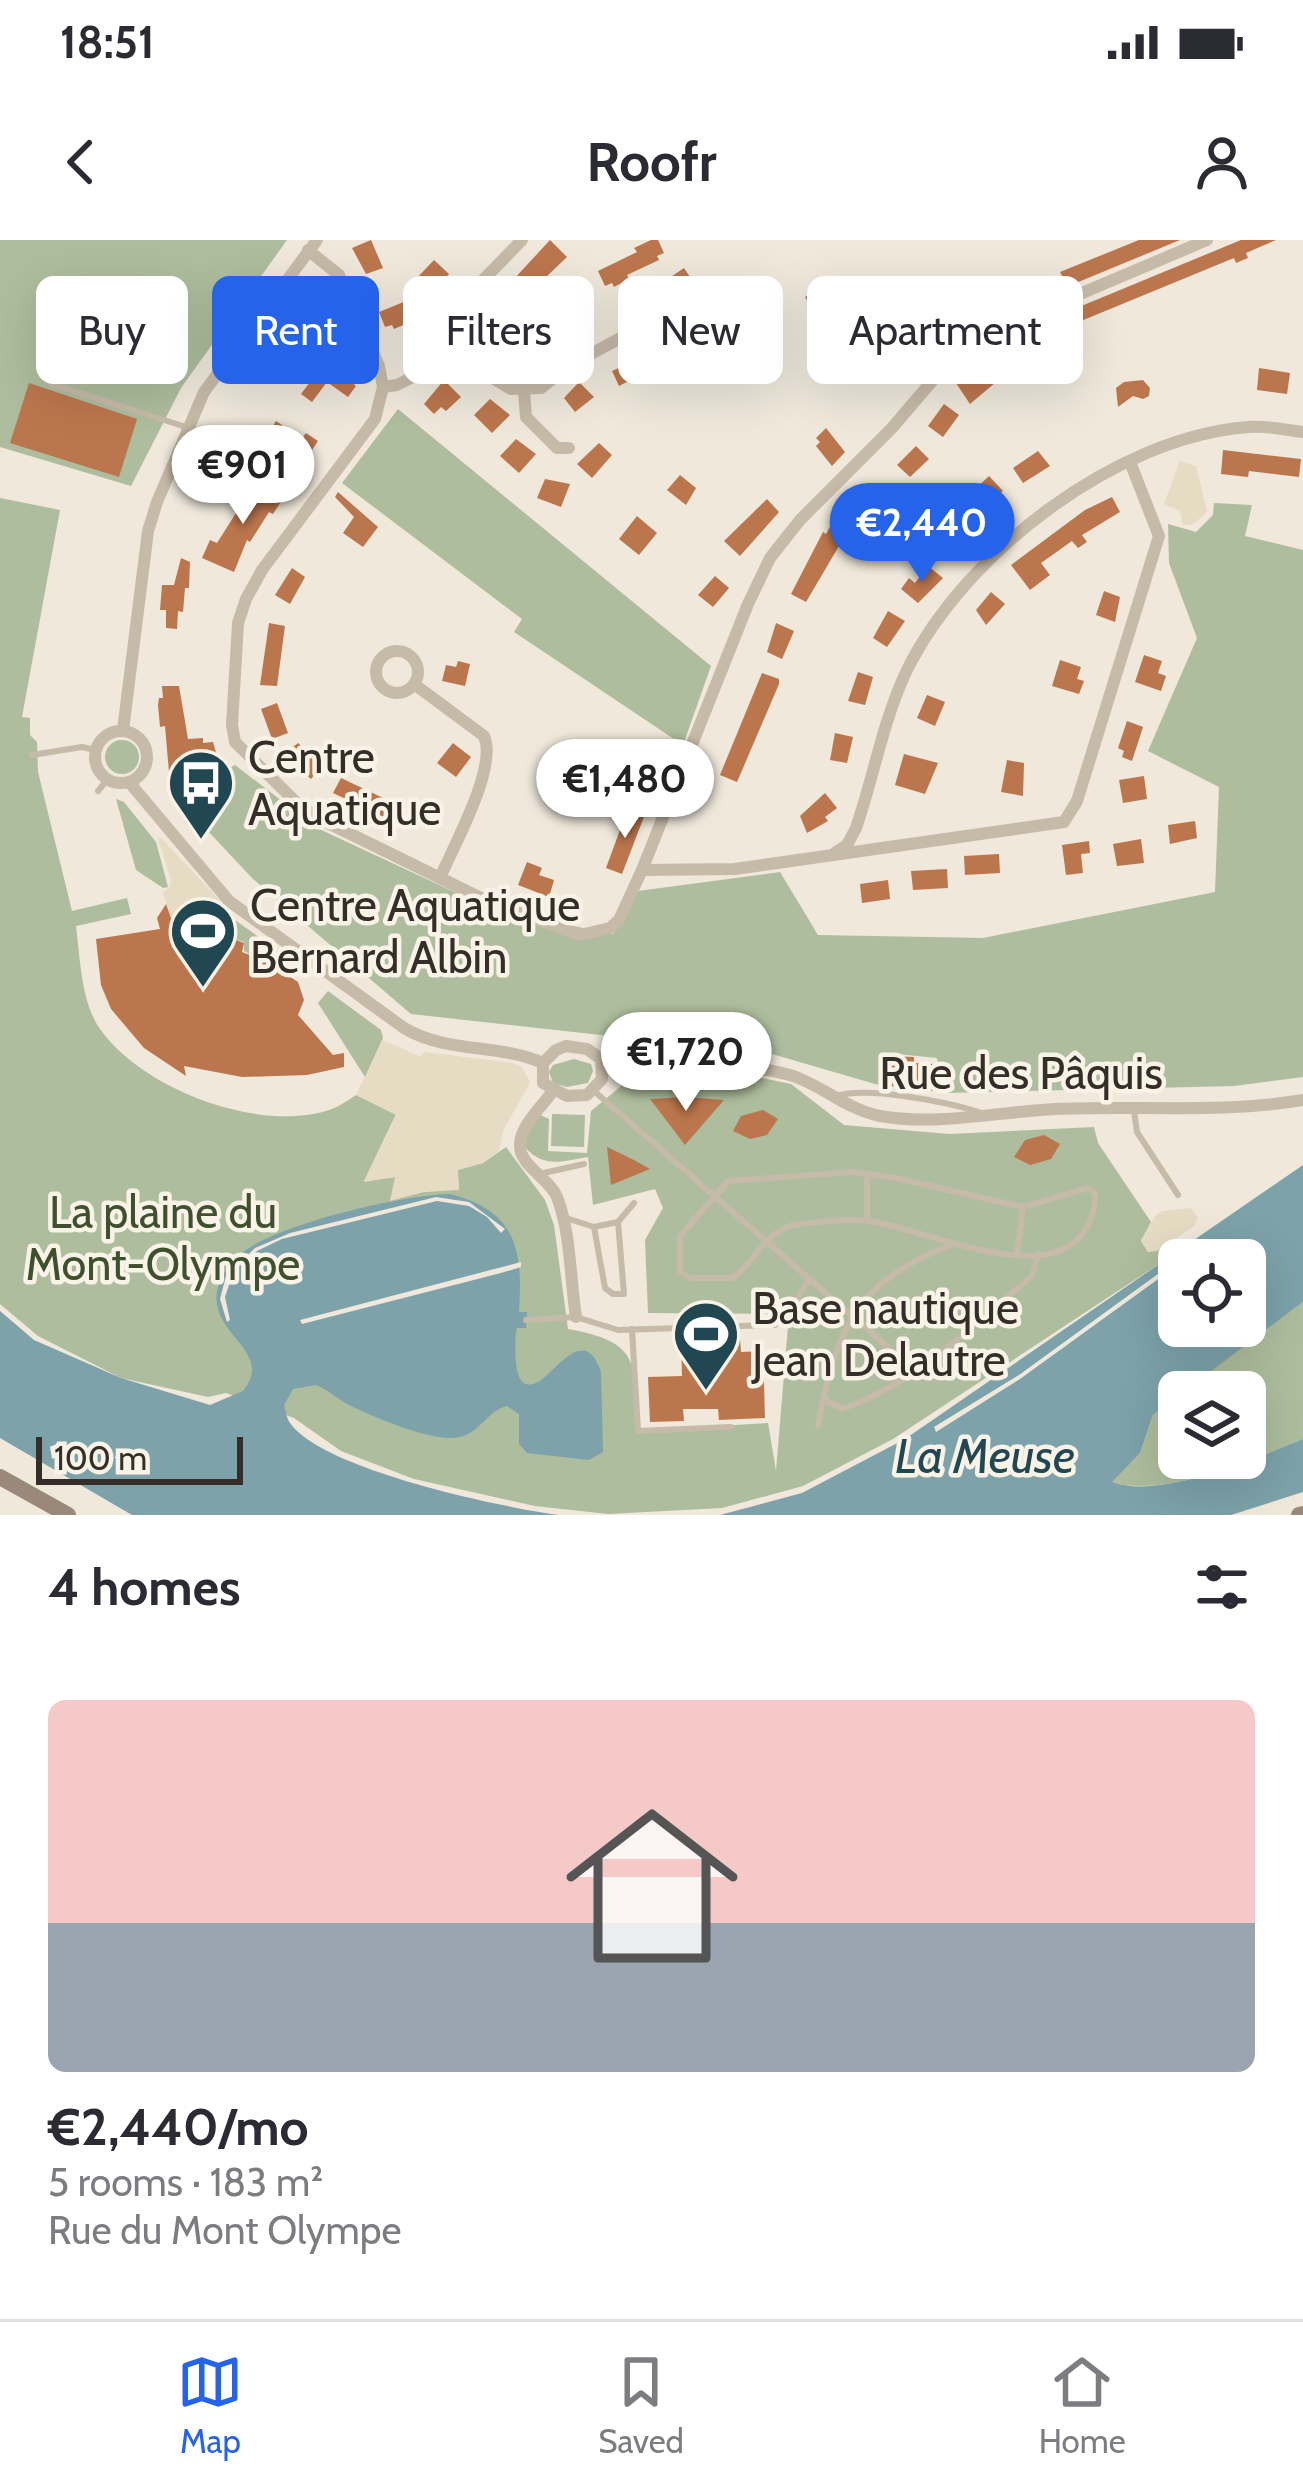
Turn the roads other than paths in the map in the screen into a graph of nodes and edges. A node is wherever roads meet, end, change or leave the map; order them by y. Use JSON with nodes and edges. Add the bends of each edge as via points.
{"nodes":[{"id":1,"x":523,"y":240,"type":"edge"},
{"id":2,"x":1207,"y":240,"type":"edge"},
{"id":3,"x":312,"y":245,"type":"edge"},
{"id":4,"x":488,"y":276,"type":"edge"},
{"id":5,"x":618,"y":339,"type":"edge"},
{"id":6,"x":403,"y":383,"type":"edge"},
{"id":7,"x":52,"y":384,"type":"dead end"},
{"id":8,"x":503,"y":384,"type":"edge"},
{"id":9,"x":383,"y":387,"type":"junction"},
{"id":10,"x":524,"y":391,"type":"junction"},
{"id":11,"x":190,"y":428,"type":"junction"},
{"id":12,"x":1303,"y":432,"type":"edge"},
{"id":13,"x":568,"y":448,"type":"dead end"},
{"id":14,"x":1130,"y":462,"type":"junction"},
{"id":15,"x":414,"y":684,"type":"dead end"},
{"id":16,"x":123,"y":730,"type":"junction"},
{"id":17,"x":95,"y":751,"type":"junction"},
{"id":18,"x":32,"y":755,"type":"dead end"},
{"id":19,"x":108,"y":779,"type":"junction"},
{"id":20,"x":129,"y":782,"type":"junction"},
{"id":21,"x":98,"y":791,"type":"dead end"},
{"id":22,"x":830,"y":856,"type":"junction"},
{"id":23,"x":642,"y":870,"type":"junction"},
{"id":24,"x":440,"y":878,"type":"junction"},
{"id":25,"x":543,"y":1063,"type":"junction"},
{"id":26,"x":604,"y":1066,"type":"junction"},
{"id":27,"x":554,"y":1090,"type":"junction"},
{"id":28,"x":594,"y":1091,"type":"junction"},
{"id":29,"x":1303,"y":1100,"type":"edge"},
{"id":30,"x":1134,"y":1111,"type":"junction"},
{"id":31,"x":584,"y":1164,"type":"dead end"},
{"id":32,"x":539,"y":1174,"type":"junction"},
{"id":33,"x":867,"y":1174,"type":"junction"},
{"id":34,"x":1178,"y":1195,"type":"dead end"},
{"id":35,"x":712,"y":1196,"type":"junction"},
{"id":36,"x":634,"y":1203,"type":"dead end"},
{"id":37,"x":1023,"y":1207,"type":"junction"},
{"id":38,"x":562,"y":1217,"type":"junction"},
{"id":39,"x":867,"y":1220,"type":"junction"},
{"id":40,"x":618,"y":1222,"type":"junction"},
{"id":41,"x":594,"y":1227,"type":"junction"},
{"id":42,"x":766,"y":1243,"type":"junction"},
{"id":43,"x":953,"y":1245,"type":"junction"},
{"id":44,"x":1038,"y":1254,"type":"junction"},
{"id":45,"x":1018,"y":1255,"type":"junction"},
{"id":46,"x":809,"y":1280,"type":"junction"},
{"id":47,"x":790,"y":1309,"type":"dead end"},
{"id":48,"x":850,"y":1316,"type":"junction"},
{"id":49,"x":576,"y":1317,"type":"junction"},
{"id":50,"x":526,"y":1320,"type":"dead end"},
{"id":51,"x":776,"y":1325,"type":"dead end"},
{"id":52,"x":632,"y":1329,"type":"junction"},
{"id":53,"x":915,"y":1371,"type":"junction"},
{"id":54,"x":824,"y":1395,"type":"junction"},
{"id":55,"x":818,"y":1426,"type":"dead end"},
{"id":56,"x":731,"y":1427,"type":"dead end"},
{"id":57,"x":0,"y":1477,"type":"edge"},
{"id":58,"x":68,"y":1515,"type":"edge"}],
"edges":[{"from":1,"to":4,"type":"street"},
{"from":2,"to":23,"type":"street","via":[[988,333],[950,359],[800,520],[770,558]]},
{"from":3,"to":9,"type":"street","via":[[339,275]]},
{"from":3,"to":11,"type":"street","via":[[204,392]]},
{"from":5,"to":10,"type":"street"},
{"from":6,"to":9,"type":"street"},
{"from":7,"to":11,"type":"lane"},
{"from":8,"to":10,"type":"street"},
{"from":9,"to":24,"type":"street","via":[[375,419],[246,599],[232,724],[244,755],[301,807]]},
{"from":10,"to":13,"type":"street","via":[[526,417],[557,448]]},
{"from":11,"to":16,"type":"street","via":[[148,531]]},
{"from":12,"to":14,"type":"street","via":[[1250,426],[1186,438]]},
{"from":14,"to":22,"type":"street","via":[[1029,524],[957,592],[908,670],[856,828]]},
{"from":14,"to":22,"type":"street","via":[[1159,536],[1064,823]]},
{"from":15,"to":24,"type":"street","via":[[490,748]]},
{"from":16,"to":17,"type":"street"},
{"from":16,"to":20,"type":"street","via":[[140,737],[148,754]]},
{"from":17,"to":18,"type":"lane"},
{"from":17,"to":19,"type":"street"},
{"from":19,"to":20,"type":"street"},
{"from":19,"to":21,"type":"lane"},
{"from":20,"to":25,"type":"street","name":"Rue des Pâquis","via":[[229,901],[404,1028],[427,1042],[514,1051]]},
{"from":22,"to":23,"type":"street"},
{"from":23,"to":24,"type":"street","via":[[620,920],[580,935]]},
{"from":25,"to":26,"type":"street","name":"Rue des Pâquis","via":[[556,1050],[577,1047]]},
{"from":25,"to":27,"type":"street","via":[[544,1083]]},
{"from":26,"to":28,"type":"street"},
{"from":26,"to":30,"type":"street","name":"Rue des Pâquis","via":[[772,1071],[880,1116]]},
{"from":27,"to":28,"type":"street","via":[[573,1097]]},
{"from":27,"to":32,"type":"street","via":[[519,1145]]},
{"from":28,"to":35,"type":"lane"},
{"from":29,"to":30,"type":"street","name":"Rue des Pâquis"},
{"from":30,"to":34,"type":"lane","via":[[1137,1132]]},
{"from":31,"to":32,"type":"lane"},
{"from":32,"to":38,"type":"street"},
{"from":33,"to":35,"type":"lane","via":[[728,1181]]},
{"from":33,"to":37,"type":"lane"},
{"from":33,"to":39,"type":"lane"},
{"from":35,"to":42,"type":"lane"},
{"from":35,"to":42,"type":"lane","via":[[680,1236],[684,1276],[732,1278]]},
{"from":36,"to":40,"type":"lane"},
{"from":37,"to":44,"type":"lane","via":[[1082,1188],[1096,1196],[1071,1248]]},
{"from":37,"to":45,"type":"lane"},
{"from":38,"to":41,"type":"lane"},
{"from":38,"to":49,"type":"street"},
{"from":39,"to":42,"type":"lane","via":[[793,1225]]},
{"from":39,"to":43,"type":"lane"},
{"from":40,"to":41,"type":"lane"},
{"from":40,"to":41,"type":"lane","via":[[624,1294],[605,1288]]},
{"from":42,"to":46,"type":"lane"},
{"from":43,"to":45,"type":"lane"},
{"from":43,"to":48,"type":"lane","via":[[895,1271]]},
{"from":44,"to":45,"type":"lane"},
{"from":44,"to":53,"type":"lane","via":[[1032,1276]]},
{"from":46,"to":47,"type":"lane"},
{"from":46,"to":48,"type":"lane"},
{"from":48,"to":53,"type":"lane"},
{"from":48,"to":54,"type":"lane"},
{"from":49,"to":50,"type":"lane"},
{"from":49,"to":52,"type":"lane"},
{"from":51,"to":52,"type":"lane"},
{"from":52,"to":56,"type":"lane","via":[[638,1431]]},
{"from":53,"to":54,"type":"lane","via":[[842,1409]]},
{"from":54,"to":55,"type":"lane"},
{"from":57,"to":58,"type":"street"}]}
